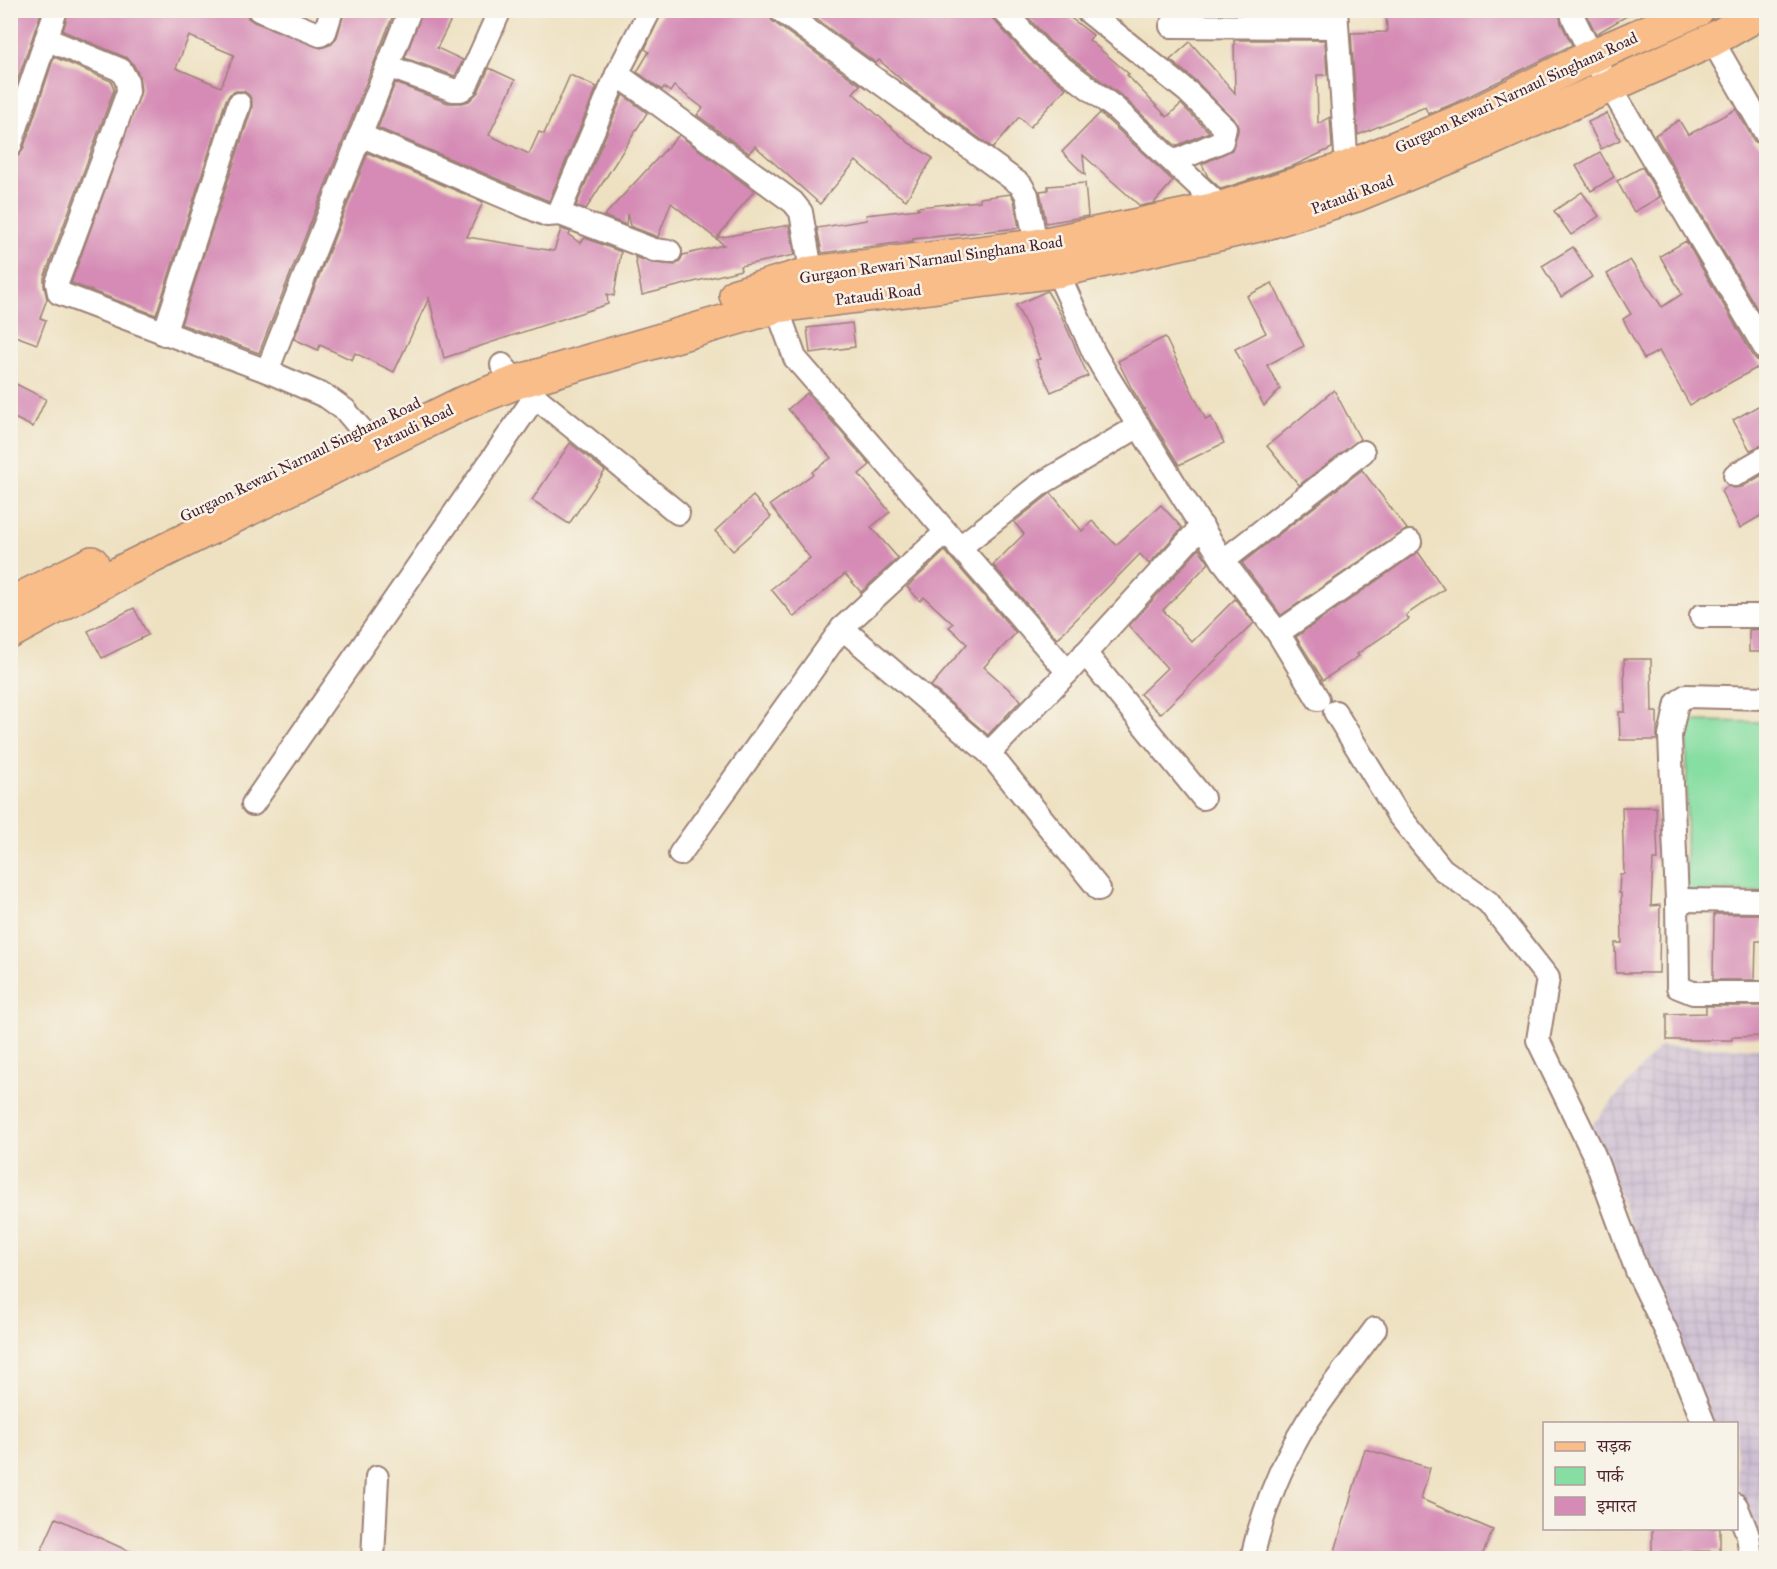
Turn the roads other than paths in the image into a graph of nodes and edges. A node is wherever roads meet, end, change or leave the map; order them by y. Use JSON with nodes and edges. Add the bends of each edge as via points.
{"nodes":[{"id":1,"x":56,"y":10,"type":"edge"},
{"id":2,"x":259,"y":10,"type":"edge"},
{"id":3,"x":332,"y":10,"type":"edge"},
{"id":4,"x":410,"y":10,"type":"edge"},
{"id":5,"x":500,"y":10,"type":"edge"},
{"id":6,"x":650,"y":10,"type":"edge"},
{"id":7,"x":780,"y":10,"type":"edge"},
{"id":8,"x":1003,"y":10,"type":"edge"},
{"id":9,"x":1086,"y":10,"type":"edge"},
{"id":10,"x":1572,"y":10,"type":"edge"},
{"id":11,"x":1696,"y":10,"type":"edge"},
{"id":12,"x":1765,"y":10,"type":"edge"},
{"id":13,"x":1336,"y":19,"type":"edge"},
{"id":14,"x":1171,"y":26,"type":"dead end"},
{"id":15,"x":46,"y":39,"type":"junction"},
{"id":16,"x":1712,"y":40,"type":"junction"},
{"id":17,"x":1592,"y":56,"type":"junction"},
{"id":18,"x":387,"y":66,"type":"junction"},
{"id":19,"x":617,"y":74,"type":"junction"},
{"id":20,"x":1609,"y":85,"type":"junction"},
{"id":21,"x":239,"y":104,"type":"dead end"},
{"id":22,"x":1767,"y":134,"type":"edge"},
{"id":23,"x":360,"y":135,"type":"junction"},
{"id":24,"x":11,"y":139,"type":"edge"},
{"id":25,"x":1173,"y":162,"type":"junction"},
{"id":26,"x":1351,"y":181,"type":"junction"},
{"id":27,"x":1222,"y":208,"type":"junction"},
{"id":28,"x":561,"y":214,"type":"junction"},
{"id":29,"x":670,"y":252,"type":"dead end"},
{"id":30,"x":1049,"y":253,"type":"junction"},
{"id":31,"x":814,"y":287,"type":"junction"},
{"id":32,"x":773,"y":296,"type":"junction"},
{"id":33,"x":164,"y":334,"type":"junction"},
{"id":34,"x":1767,"y":350,"type":"edge"},
{"id":35,"x":267,"y":371,"type":"junction"},
{"id":36,"x":518,"y":381,"type":"junction"},
{"id":37,"x":1139,"y":426,"type":"junction"},
{"id":38,"x":366,"y":438,"type":"junction"},
{"id":39,"x":1363,"y":452,"type":"dead end"},
{"id":40,"x":1767,"y":457,"type":"edge"},
{"id":41,"x":1735,"y":475,"type":"dead end"},
{"id":42,"x":678,"y":513,"type":"dead end"},
{"id":43,"x":1202,"y":526,"type":"junction"},
{"id":44,"x":952,"y":540,"type":"junction"},
{"id":45,"x":1410,"y":542,"type":"dead end"},
{"id":46,"x":1223,"y":561,"type":"junction"},
{"id":47,"x":10,"y":604,"type":"edge"},
{"id":48,"x":1701,"y":616,"type":"dead end"},
{"id":49,"x":1767,"y":616,"type":"edge"},
{"id":50,"x":842,"y":628,"type":"junction"},
{"id":51,"x":10,"y":632,"type":"edge"},
{"id":52,"x":1278,"y":633,"type":"junction"},
{"id":53,"x":1085,"y":653,"type":"junction"},
{"id":54,"x":1068,"y":672,"type":"junction"},
{"id":55,"x":1767,"y":698,"type":"edge"},
{"id":56,"x":989,"y":753,"type":"junction"},
{"id":57,"x":1203,"y":798,"type":"dead end"},
{"id":58,"x":252,"y":804,"type":"dead end"},
{"id":59,"x":680,"y":854,"type":"dead end"},
{"id":60,"x":1099,"y":889,"type":"dead end"},
{"id":61,"x":1677,"y":900,"type":"junction"},
{"id":62,"x":1767,"y":901,"type":"edge"},
{"id":63,"x":1767,"y":993,"type":"edge"},
{"id":64,"x":1375,"y":1329,"type":"dead end"},
{"id":65,"x":1703,"y":1422,"type":"edge"},
{"id":66,"x":377,"y":1477,"type":"dead end"},
{"id":67,"x":1738,"y":1508,"type":"edge"},
{"id":68,"x":374,"y":1558,"type":"edge"},
{"id":69,"x":1252,"y":1558,"type":"edge"},
{"id":70,"x":1751,"y":1558,"type":"edge"}],
"edges":[{"from":1,"to":15,"type":"street"},
{"from":2,"to":3,"type":"street","via":[[320,35],[325,32]]},
{"from":4,"to":18,"type":"street"},
{"from":5,"to":18,"type":"street","via":[[461,90]]},
{"from":6,"to":19,"type":"street"},
{"from":7,"to":30,"type":"street","via":[[1021,185]]},
{"from":8,"to":25,"type":"street","via":[[1040,51],[1115,108]]},
{"from":9,"to":25,"type":"street","via":[[1188,92],[1225,128],[1222,141]]},
{"from":10,"to":17,"type":"street"},
{"from":11,"to":17,"type":"main road","name":"Gurgaon Rewari Narnaul Singhana Road"},
{"from":12,"to":16,"type":"main road","name":"Pataudi Road"},
{"from":13,"to":14,"type":"street"},
{"from":13,"to":26,"type":"street"},
{"from":15,"to":24,"type":"street"},
{"from":15,"to":33,"type":"street","via":[[121,70],[128,92],[57,290],[62,296]]},
{"from":16,"to":20,"type":"main road","name":"Pataudi Road"},
{"from":16,"to":22,"type":"street"},
{"from":17,"to":20,"type":"street"},
{"from":17,"to":26,"type":"main road","name":"Gurgaon Rewari Narnaul Singhana Road"},
{"from":18,"to":23,"type":"street"},
{"from":19,"to":28,"type":"street"},
{"from":19,"to":31,"type":"street","via":[[793,202],[801,212]]},
{"from":20,"to":26,"type":"main road","name":"Pataudi Road","via":[[1487,141]]},
{"from":20,"to":34,"type":"street"},
{"from":21,"to":33,"type":"street"},
{"from":23,"to":28,"type":"street","via":[[547,215]]},
{"from":23,"to":35,"type":"street"},
{"from":25,"to":27,"type":"street"},
{"from":26,"to":27,"type":"main road","name":"Gurgaon Rewari Narnaul Singhana Road"},
{"from":26,"to":30,"type":"main road","name":"Pataudi Road","via":[[1263,224]]},
{"from":27,"to":30,"type":"main road","name":"Gurgaon Rewari Narnaul Singhana Road"},
{"from":28,"to":29,"type":"street","via":[[654,250]]},
{"from":30,"to":31,"type":"main road","name":"Gurgaon Rewari Narnaul Singhana Road"},
{"from":30,"to":37,"type":"street","via":[[1094,353]]},
{"from":31,"to":32,"type":"main road","name":"Gurgaon Rewari Narnaul Singhana Road"},
{"from":32,"to":36,"type":"main road","name":"Gurgaon Rewari Narnaul Singhana Road","via":[[523,356]]},
{"from":32,"to":44,"type":"street","via":[[795,358]]},
{"from":33,"to":35,"type":"street"},
{"from":35,"to":38,"type":"street","via":[[327,397],[345,410]]},
{"from":36,"to":38,"type":"main road","name":"Gurgaon Rewari Narnaul Singhana Road","via":[[403,408]]},
{"from":36,"to":42,"type":"street"},
{"from":36,"to":58,"type":"street"},
{"from":37,"to":43,"type":"street"},
{"from":37,"to":44,"type":"street"},
{"from":38,"to":47,"type":"main road","name":"Gurgaon Rewari Narnaul Singhana Road"},
{"from":38,"to":51,"type":"main road","name":"Pataudi Road"},
{"from":39,"to":46,"type":"street"},
{"from":40,"to":41,"type":"street"},
{"from":43,"to":46,"type":"street"},
{"from":43,"to":53,"type":"street"},
{"from":44,"to":50,"type":"street"},
{"from":44,"to":54,"type":"street"},
{"from":45,"to":52,"type":"street"},
{"from":46,"to":52,"type":"street"},
{"from":48,"to":49,"type":"street"},
{"from":50,"to":56,"type":"street"},
{"from":50,"to":59,"type":"street"},
{"from":52,"to":65,"type":"street","via":[[1397,813],[1442,869],[1488,902],[1548,978],[1538,1040],[1594,1155],[1637,1271]]},
{"from":53,"to":54,"type":"street"},
{"from":53,"to":57,"type":"street"},
{"from":54,"to":56,"type":"street"},
{"from":55,"to":61,"type":"street","via":[[1686,696],[1677,703],[1670,736]]},
{"from":56,"to":60,"type":"street"},
{"from":61,"to":62,"type":"street"},
{"from":61,"to":63,"type":"street","via":[[1678,987],[1693,993]]},
{"from":64,"to":69,"type":"street","via":[[1307,1423],[1280,1473]]},
{"from":66,"to":68,"type":"street"},
{"from":67,"to":70,"type":"street"}]}
